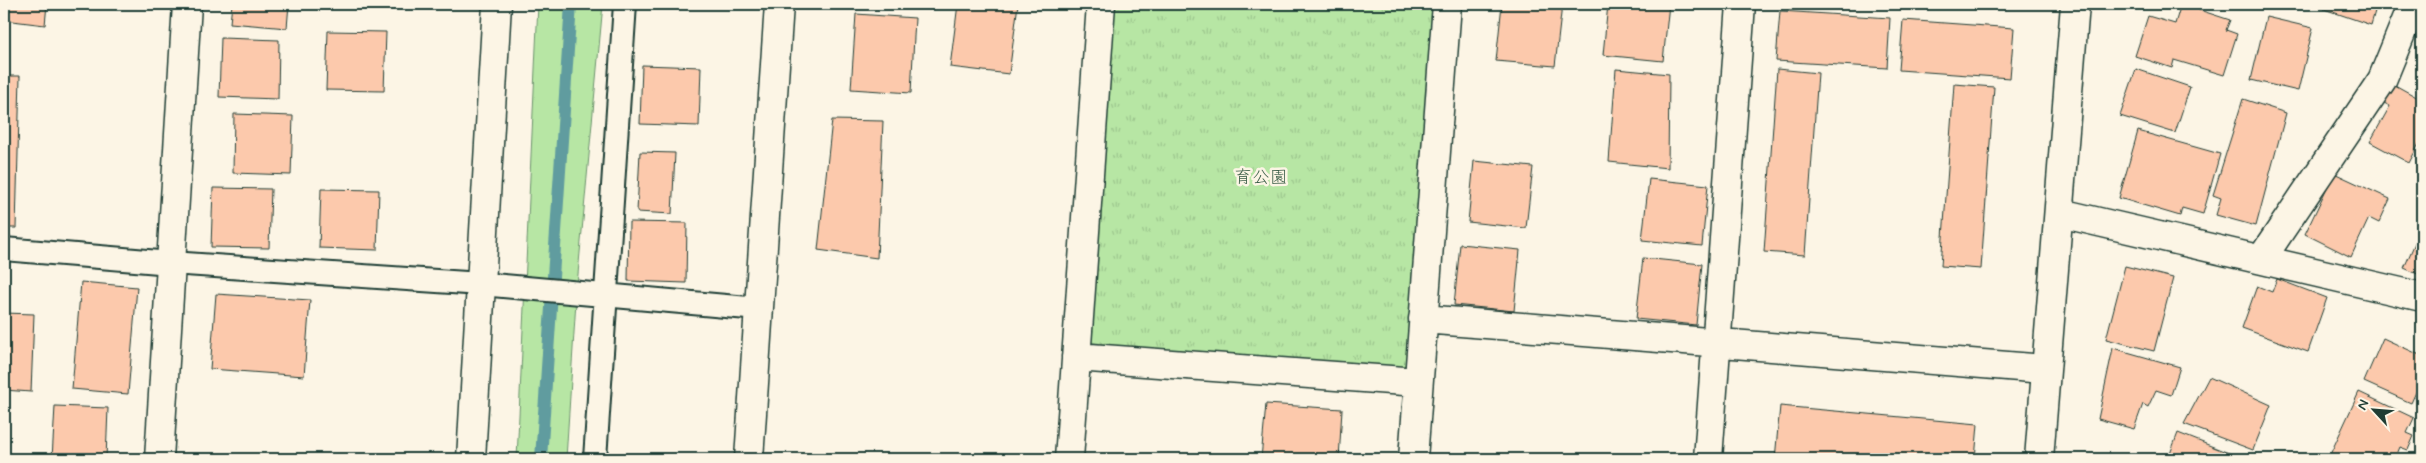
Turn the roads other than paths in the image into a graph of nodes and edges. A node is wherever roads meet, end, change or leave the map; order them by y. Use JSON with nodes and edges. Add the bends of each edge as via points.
{"nodes":[{"id":1,"x":187,"y":4,"type":"edge"},
{"id":2,"x":497,"y":4,"type":"edge"},
{"id":3,"x":625,"y":4,"type":"edge"},
{"id":4,"x":779,"y":4,"type":"edge"},
{"id":5,"x":1101,"y":4,"type":"edge"},
{"id":6,"x":1447,"y":4,"type":"edge"},
{"id":7,"x":1741,"y":4,"type":"edge"},
{"id":8,"x":2075,"y":4,"type":"edge"},
{"id":9,"x":2414,"y":4,"type":"edge"},
{"id":10,"x":2060,"y":213,"type":"junction"},
{"id":11,"x":4,"y":249,"type":"edge"},
{"id":12,"x":2262,"y":258,"type":"junction"},
{"id":13,"x":171,"y":264,"type":"junction"},
{"id":14,"x":482,"y":284,"type":"junction"},
{"id":15,"x":607,"y":296,"type":"junction"},
{"id":16,"x":2422,"y":297,"type":"edge"},
{"id":17,"x":759,"y":309,"type":"junction"},
{"id":18,"x":1424,"y":319,"type":"junction"},
{"id":19,"x":1717,"y":343,"type":"junction"},
{"id":20,"x":1076,"y":357,"type":"junction"},
{"id":21,"x":2045,"y":370,"type":"junction"},
{"id":22,"x":1418,"y":382,"type":"junction"},
{"id":23,"x":159,"y":459,"type":"edge"},
{"id":24,"x":471,"y":459,"type":"edge"},
{"id":25,"x":595,"y":459,"type":"edge"},
{"id":26,"x":749,"y":459,"type":"edge"},
{"id":27,"x":1069,"y":459,"type":"edge"},
{"id":28,"x":1413,"y":459,"type":"edge"},
{"id":29,"x":1708,"y":459,"type":"edge"},
{"id":30,"x":2040,"y":459,"type":"edge"}],
"edges":[{"from":1,"to":13,"type":"street"},
{"from":2,"to":14,"type":"street"},
{"from":3,"to":15,"type":"lane"},
{"from":4,"to":17,"type":"street"},
{"from":5,"to":20,"type":"street"},
{"from":6,"to":18,"type":"street"},
{"from":7,"to":19,"type":"street"},
{"from":8,"to":10,"type":"street"},
{"from":9,"to":12,"type":"street","via":[[2382,80]]},
{"from":10,"to":12,"type":"street"},
{"from":10,"to":21,"type":"street"},
{"from":11,"to":13,"type":"lane"},
{"from":12,"to":16,"type":"street"},
{"from":13,"to":14,"type":"lane"},
{"from":13,"to":23,"type":"street"},
{"from":14,"to":15,"type":"lane"},
{"from":14,"to":24,"type":"street"},
{"from":15,"to":17,"type":"lane"},
{"from":15,"to":25,"type":"lane"},
{"from":17,"to":26,"type":"street"},
{"from":18,"to":19,"type":"street"},
{"from":18,"to":22,"type":"street"},
{"from":19,"to":21,"type":"street"},
{"from":19,"to":29,"type":"street"},
{"from":20,"to":22,"type":"street"},
{"from":20,"to":27,"type":"street"},
{"from":21,"to":30,"type":"street"},
{"from":22,"to":28,"type":"street"}]}
